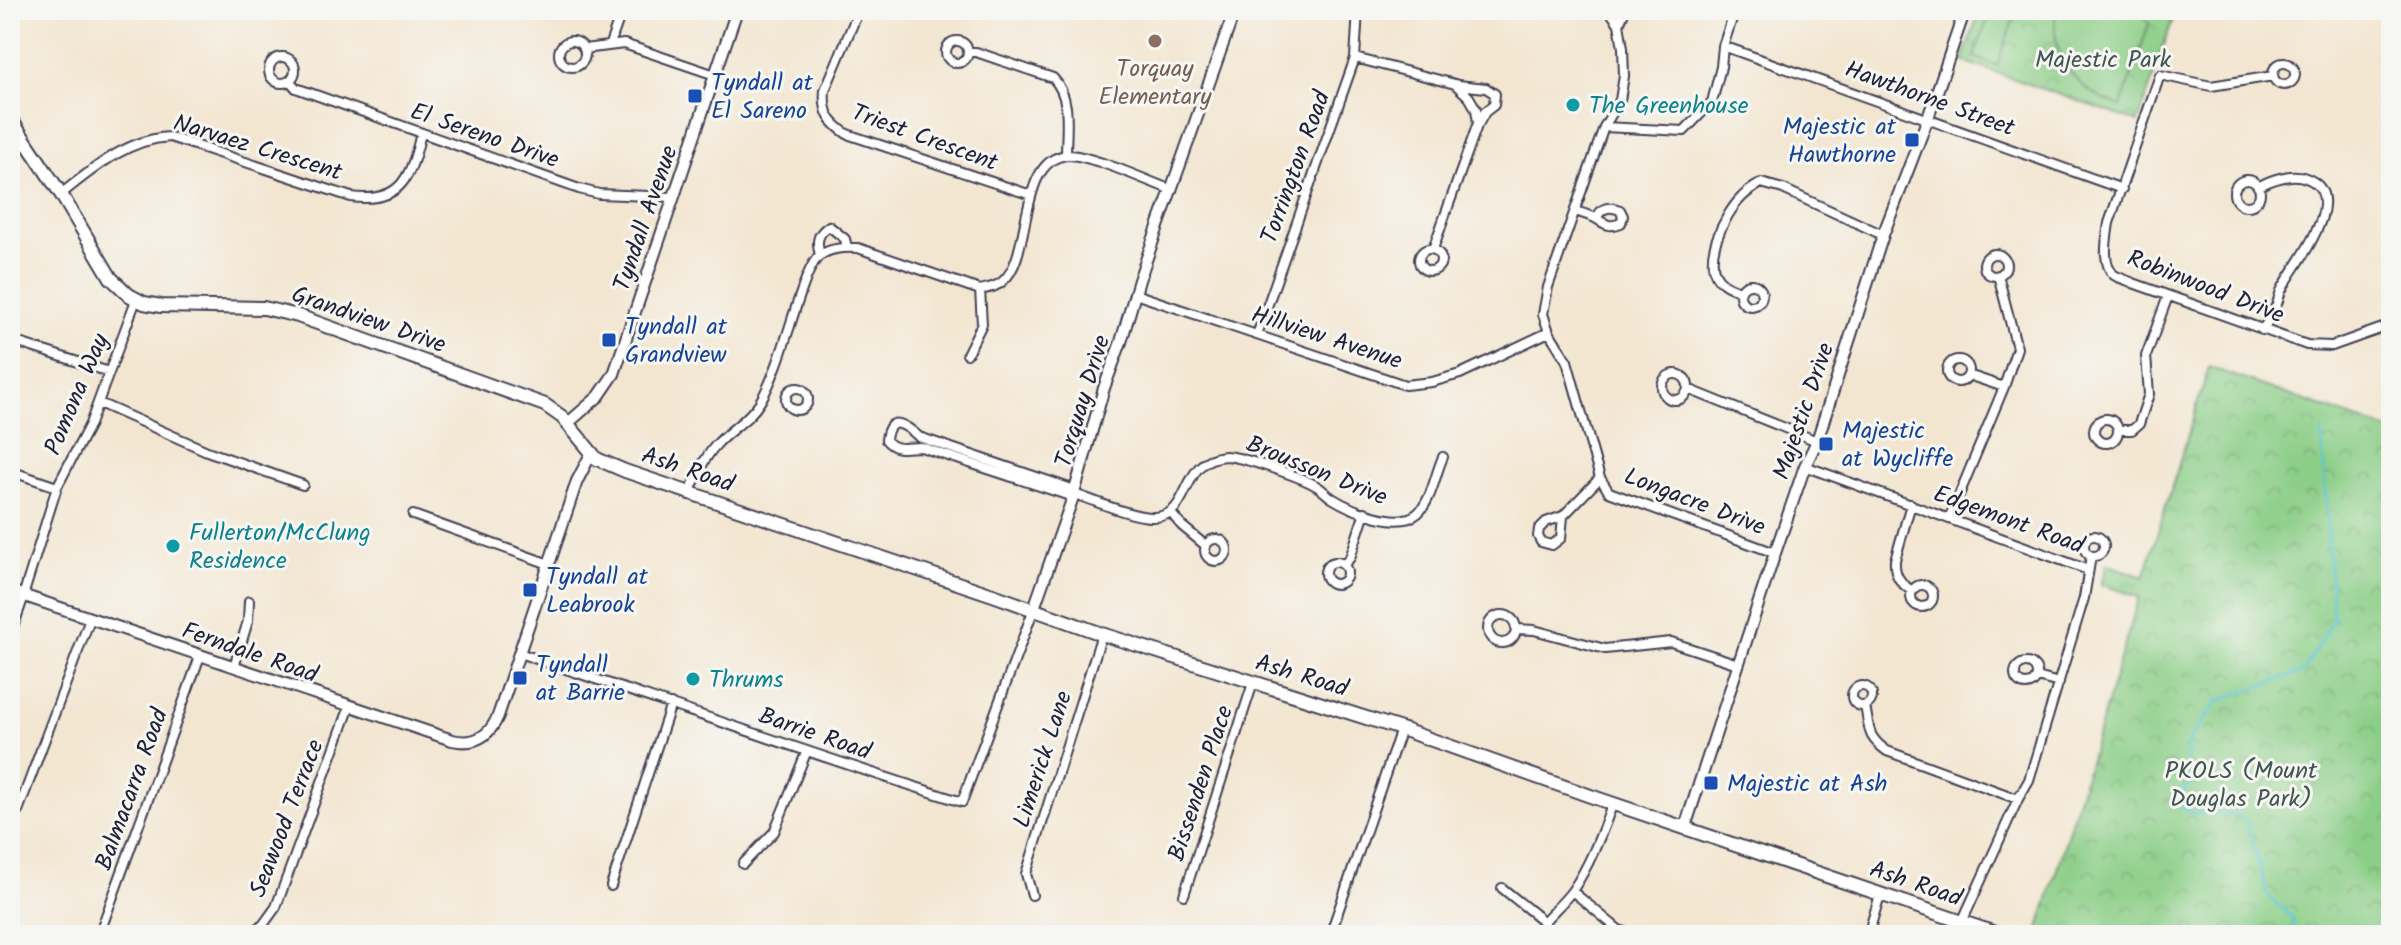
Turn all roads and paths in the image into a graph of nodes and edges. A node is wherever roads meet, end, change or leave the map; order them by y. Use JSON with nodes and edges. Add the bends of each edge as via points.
{"nodes":[{"id":1,"x":622,"y":10,"type":"edge"},
{"id":2,"x":737,"y":10,"type":"edge"},
{"id":3,"x":859,"y":10,"type":"edge"},
{"id":4,"x":1235,"y":10,"type":"edge"},
{"id":5,"x":1358,"y":10,"type":"edge"},
{"id":6,"x":1609,"y":10,"type":"edge"},
{"id":7,"x":1625,"y":10,"type":"edge"},
{"id":8,"x":1735,"y":10,"type":"edge"},
{"id":9,"x":1965,"y":10,"type":"edge"},
{"id":10,"x":1619,"y":24,"type":"junction"},
{"id":11,"x":610,"y":44,"type":"junction"},
{"id":12,"x":1723,"y":46,"type":"junction"},
{"id":13,"x":584,"y":49,"type":"dead end"},
{"id":14,"x":968,"y":52,"type":"dead end"},
{"id":15,"x":1355,"y":58,"type":"junction"},
{"id":16,"x":715,"y":75,"type":"junction"},
{"id":17,"x":2273,"y":76,"type":"dead end"},
{"id":18,"x":290,"y":81,"type":"dead end"},
{"id":19,"x":1455,"y":84,"type":"junction"},
{"id":20,"x":10,"y":118,"type":"edge"},
{"id":21,"x":1928,"y":118,"type":"junction"},
{"id":22,"x":1478,"y":123,"type":"junction"},
{"id":23,"x":1604,"y":127,"type":"junction"},
{"id":24,"x":421,"y":133,"type":"junction"},
{"id":25,"x":1066,"y":155,"type":"junction"},
{"id":26,"x":2258,"y":187,"type":"dead end"},
{"id":27,"x":2122,"y":189,"type":"junction"},
{"id":28,"x":1172,"y":190,"type":"junction"},
{"id":29,"x":61,"y":194,"type":"junction"},
{"id":30,"x":1031,"y":195,"type":"junction"},
{"id":31,"x":674,"y":197,"type":"junction"},
{"id":32,"x":1575,"y":211,"type":"junction"},
{"id":33,"x":1597,"y":218,"type":"dead end"},
{"id":34,"x":1883,"y":235,"type":"junction"},
{"id":35,"x":847,"y":247,"type":"junction"},
{"id":36,"x":1433,"y":249,"type":"dead end"},
{"id":37,"x":820,"y":255,"type":"junction"},
{"id":38,"x":1998,"y":275,"type":"dead end"},
{"id":39,"x":980,"y":290,"type":"junction"},
{"id":40,"x":1740,"y":291,"type":"dead end"},
{"id":41,"x":1135,"y":294,"type":"junction"},
{"id":42,"x":2168,"y":296,"type":"junction"},
{"id":43,"x":136,"y":300,"type":"junction"},
{"id":44,"x":2391,"y":325,"type":"edge"},
{"id":45,"x":2262,"y":330,"type":"junction"},
{"id":46,"x":1549,"y":332,"type":"junction"},
{"id":47,"x":1257,"y":335,"type":"junction"},
{"id":48,"x":10,"y":340,"type":"edge"},
{"id":49,"x":967,"y":354,"type":"dead end"},
{"id":50,"x":109,"y":372,"type":"junction"},
{"id":51,"x":1968,"y":375,"type":"dead end"},
{"id":52,"x":767,"y":386,"type":"junction"},
{"id":53,"x":2004,"y":387,"type":"junction"},
{"id":54,"x":1688,"y":389,"type":"dead end"},
{"id":55,"x":787,"y":395,"type":"dead end"},
{"id":56,"x":99,"y":403,"type":"junction"},
{"id":57,"x":567,"y":424,"type":"junction"},
{"id":58,"x":2118,"y":430,"type":"dead end"},
{"id":59,"x":1817,"y":441,"type":"junction"},
{"id":60,"x":591,"y":454,"type":"junction"},
{"id":61,"x":1443,"y":457,"type":"dead end"},
{"id":62,"x":1805,"y":466,"type":"junction"},
{"id":63,"x":10,"y":471,"type":"edge"},
{"id":64,"x":1600,"y":478,"type":"junction"},
{"id":65,"x":303,"y":485,"type":"dead end"},
{"id":66,"x":57,"y":487,"type":"junction"},
{"id":67,"x":689,"y":494,"type":"junction"},
{"id":68,"x":1074,"y":494,"type":"junction"},
{"id":69,"x":1911,"y":504,"type":"junction"},
{"id":70,"x":1170,"y":512,"type":"junction"},
{"id":71,"x":1365,"y":512,"type":"junction"},
{"id":72,"x":413,"y":515,"type":"dead end"},
{"id":73,"x":1563,"y":516,"type":"dead end"},
{"id":74,"x":1949,"y":519,"type":"junction"},
{"id":75,"x":1205,"y":545,"type":"dead end"},
{"id":76,"x":1775,"y":553,"type":"junction"},
{"id":77,"x":2091,"y":556,"type":"dead end"},
{"id":78,"x":549,"y":564,"type":"junction"},
{"id":79,"x":1343,"y":565,"type":"dead end"},
{"id":80,"x":2088,"y":570,"type":"junction"},
{"id":81,"x":10,"y":591,"type":"edge"},
{"id":82,"x":1912,"y":591,"type":"dead end"},
{"id":83,"x":24,"y":596,"type":"junction"},
{"id":84,"x":249,"y":601,"type":"dead end"},
{"id":85,"x":1033,"y":611,"type":"junction"},
{"id":86,"x":90,"y":619,"type":"junction"},
{"id":87,"x":1517,"y":629,"type":"dead end"},
{"id":88,"x":1102,"y":634,"type":"junction"},
{"id":89,"x":10,"y":636,"type":"edge"},
{"id":90,"x":519,"y":653,"type":"junction"},
{"id":91,"x":200,"y":656,"type":"junction"},
{"id":92,"x":1738,"y":664,"type":"junction"},
{"id":93,"x":234,"y":667,"type":"junction"},
{"id":94,"x":2037,"y":677,"type":"dead end"},
{"id":95,"x":1253,"y":683,"type":"junction"},
{"id":96,"x":2059,"y":683,"type":"junction"},
{"id":97,"x":671,"y":704,"type":"junction"},
{"id":98,"x":350,"y":706,"type":"junction"},
{"id":99,"x":1865,"y":706,"type":"dead end"},
{"id":100,"x":1401,"y":729,"type":"junction"},
{"id":101,"x":806,"y":753,"type":"junction"},
{"id":102,"x":2018,"y":799,"type":"junction"},
{"id":103,"x":962,"y":802,"type":"joint"},
{"id":104,"x":1613,"y":803,"type":"junction"},
{"id":105,"x":10,"y":821,"type":"edge"},
{"id":106,"x":1685,"y":827,"type":"junction"},
{"id":107,"x":743,"y":864,"type":"dead end"},
{"id":108,"x":611,"y":886,"type":"dead end"},
{"id":109,"x":1502,"y":888,"type":"dead end"},
{"id":110,"x":1572,"y":891,"type":"junction"},
{"id":111,"x":1032,"y":895,"type":"dead end"},
{"id":112,"x":1184,"y":895,"type":"dead end"},
{"id":113,"x":1880,"y":895,"type":"junction"},
{"id":114,"x":1543,"y":921,"type":"junction"},
{"id":115,"x":1962,"y":922,"type":"junction"},
{"id":116,"x":99,"y":935,"type":"edge"},
{"id":117,"x":248,"y":935,"type":"edge"},
{"id":118,"x":1330,"y":935,"type":"edge"},
{"id":119,"x":1534,"y":935,"type":"edge"},
{"id":120,"x":1634,"y":935,"type":"edge"},
{"id":121,"x":1868,"y":935,"type":"edge"},
{"id":122,"x":2001,"y":935,"type":"edge"}],
"edges":[{"from":1,"to":11,"type":"street"},
{"from":2,"to":16,"type":"street","name":"Tyndall Avenue"},
{"from":3,"to":30,"type":"street","name":"Triest Crescent","via":[[825,90],[832,124],[847,134]]},
{"from":4,"to":28,"type":"street","name":"Torquay Drive"},
{"from":5,"to":15,"type":"street","name":"Torrington Road"},
{"from":6,"to":10,"type":"street"},
{"from":7,"to":10,"type":"street"},
{"from":8,"to":12,"type":"street"},
{"from":9,"to":21,"type":"street","name":"Majestic Drive"},
{"from":10,"to":23,"type":"street","name":"Longacre Drive","via":[[1624,76],[1620,100]]},
{"from":11,"to":13,"type":"street"},
{"from":11,"to":16,"type":"street"},
{"from":12,"to":21,"type":"street","name":"Hawthorne Street"},
{"from":12,"to":23,"type":"street","via":[[1712,102],[1684,131]]},
{"from":14,"to":25,"type":"street","via":[[1053,78],[1066,101]]},
{"from":15,"to":19,"type":"street"},
{"from":15,"to":47,"type":"street","name":"Torrington Road"},
{"from":16,"to":31,"type":"street","name":"Tyndall Avenue"},
{"from":17,"to":27,"type":"street","name":"Robinwood Drive","via":[[2211,86],[2160,75]]},
{"from":18,"to":24,"type":"street","name":"El Sereno Drive","via":[[296,88]]},
{"from":19,"to":22,"type":"street","via":[[1469,97]]},
{"from":19,"to":22,"type":"street","via":[[1495,94],[1494,105]]},
{"from":20,"to":29,"type":"main road"},
{"from":21,"to":27,"type":"street","name":"Hawthorne Street"},
{"from":21,"to":34,"type":"street","name":"Majestic Drive"},
{"from":22,"to":36,"type":"street"},
{"from":23,"to":32,"type":"street","name":"Longacre Drive"},
{"from":24,"to":29,"type":"street","name":"Narvaez Crescent","via":[[404,182],[377,198],[351,197],[170,137],[145,139],[96,166]]},
{"from":24,"to":31,"type":"street","name":"El Sereno Drive","via":[[589,192]]},
{"from":25,"to":28,"type":"street","via":[[1083,156]]},
{"from":25,"to":30,"type":"street","via":[[1043,168]]},
{"from":26,"to":45,"type":"street","via":[[2268,181],[2308,178],[2324,201],[2313,241]]},
{"from":27,"to":42,"type":"street","name":"Robinwood Drive","via":[[2109,223],[2108,265],[2114,274]]},
{"from":28,"to":41,"type":"street","name":"Torquay Drive"},
{"from":29,"to":43,"type":"main road","via":[[111,278]]},
{"from":30,"to":39,"type":"street","via":[[1009,275]]},
{"from":31,"to":57,"type":"street","name":"Tyndall Avenue","via":[[610,382]]},
{"from":32,"to":33,"type":"street"},
{"from":32,"to":46,"type":"street","name":"Longacre Drive","via":[[1548,287],[1543,314]]},
{"from":34,"to":40,"type":"street","via":[[1761,183],[1725,220],[1711,259],[1722,283]]},
{"from":34,"to":59,"type":"street","name":"Majestic Drive"},
{"from":35,"to":37,"type":"street"},
{"from":35,"to":37,"type":"street","via":[[829,226],[819,236]]},
{"from":35,"to":39,"type":"street"},
{"from":37,"to":52,"type":"street"},
{"from":38,"to":53,"type":"street","via":[[2017,348]]},
{"from":39,"to":49,"type":"street","via":[[982,324]]},
{"from":41,"to":47,"type":"street","name":"Hillview Avenue"},
{"from":41,"to":68,"type":"street","name":"Torquay Drive"},
{"from":42,"to":45,"type":"street","name":"Robinwood Drive"},
{"from":42,"to":58,"type":"street","via":[[2146,356],[2149,394],[2139,424]]},
{"from":43,"to":50,"type":"street","name":"Pomona Way"},
{"from":43,"to":57,"type":"main road","name":"Grandview Drive","via":[[161,306],[288,312],[545,405]]},
{"from":44,"to":45,"type":"street","name":"Robinwood Drive","via":[[2322,347]]},
{"from":46,"to":47,"type":"street","name":"Hillview Avenue","via":[[1460,374],[1405,385]]},
{"from":46,"to":64,"type":"street","name":"Longacre Drive","via":[[1567,361]]},
{"from":48,"to":50,"type":"street"},
{"from":50,"to":56,"type":"street","name":"Pomona Way"},
{"from":51,"to":53,"type":"street"},
{"from":52,"to":55,"type":"street"},
{"from":52,"to":67,"type":"street","via":[[750,416],[709,454]]},
{"from":53,"to":74,"type":"street"},
{"from":54,"to":59,"type":"street"},
{"from":56,"to":65,"type":"street","via":[[207,451]]},
{"from":56,"to":66,"type":"street","name":"Pomona Way"},
{"from":57,"to":60,"type":"main road","name":"Grandview Drive"},
{"from":59,"to":62,"type":"street","name":"Majestic Drive"},
{"from":60,"to":67,"type":"main road","name":"Ash Road"},
{"from":60,"to":78,"type":"street"},
{"from":61,"to":71,"type":"street","name":"Brousson Drive","via":[[1418,513],[1398,521]]},
{"from":62,"to":69,"type":"street","name":"Edgemont Road"},
{"from":62,"to":76,"type":"street","name":"Majestic Drive"},
{"from":63,"to":66,"type":"street"},
{"from":64,"to":73,"type":"street"},
{"from":64,"to":76,"type":"street","name":"Longacre Drive","via":[[1609,492]]},
{"from":66,"to":83,"type":"street","name":"Pomona Way"},
{"from":67,"to":85,"type":"main road","name":"Ash Road"},
{"from":68,"to":68,"type":"street","via":[[919,437],[898,423],[887,432],[892,447],[921,447]]},
{"from":68,"to":70,"type":"street","via":[[1137,515]]},
{"from":68,"to":85,"type":"street","name":"Torquay Drive"},
{"from":69,"to":74,"type":"street","name":"Edgemont Road"},
{"from":69,"to":82,"type":"street","via":[[1894,569],[1900,583]]},
{"from":70,"to":71,"type":"street","name":"Brousson Drive","via":[[1199,465],[1227,456],[1317,486]]},
{"from":70,"to":75,"type":"street"},
{"from":71,"to":79,"type":"street"},
{"from":72,"to":78,"type":"street"},
{"from":74,"to":80,"type":"street","name":"Edgemont Road"},
{"from":76,"to":92,"type":"street","name":"Majestic Drive"},
{"from":77,"to":80,"type":"street"},
{"from":78,"to":90,"type":"street"},
{"from":80,"to":96,"type":"street","name":"Edgemont Road"},
{"from":81,"to":83,"type":"street","name":"Ferndale Road"},
{"from":83,"to":86,"type":"street","name":"Ferndale Road"},
{"from":83,"to":89,"type":"street","name":"Pomona Way"},
{"from":84,"to":93,"type":"street"},
{"from":85,"to":88,"type":"main road","name":"Ash Road"},
{"from":85,"to":103,"type":"street","name":"Torquay Drive"},
{"from":86,"to":91,"type":"street","name":"Ferndale Road"},
{"from":86,"to":105,"type":"street"},
{"from":87,"to":92,"type":"street","via":[[1605,649],[1671,642]]},
{"from":88,"to":95,"type":"main road","name":"Ash Road"},
{"from":88,"to":111,"type":"street","name":"Limerick Lane","via":[[1026,874]]},
{"from":90,"to":97,"type":"street","name":"Barrie Road"},
{"from":90,"to":98,"type":"street","name":"Ferndale Road","via":[[498,716],[479,739],[452,740]]},
{"from":91,"to":93,"type":"street","name":"Ferndale Road"},
{"from":91,"to":116,"type":"street","name":"Balmacarra Road"},
{"from":92,"to":106,"type":"street","name":"Majestic Drive"},
{"from":93,"to":98,"type":"street","name":"Ferndale Road"},
{"from":94,"to":96,"type":"street"},
{"from":95,"to":100,"type":"main road","name":"Ash Road"},
{"from":95,"to":112,"type":"street","name":"Bissenden Place"},
{"from":96,"to":102,"type":"street","name":"Edgemont Road","via":[[2029,780]]},
{"from":97,"to":101,"type":"street","name":"Barrie Road"},
{"from":97,"to":108,"type":"street"},
{"from":98,"to":117,"type":"street","name":"Seawood Terrace","via":[[276,907]]},
{"from":99,"to":102,"type":"street","via":[[1871,737],[1887,751]]},
{"from":100,"to":104,"type":"main road","name":"Ash Road"},
{"from":100,"to":118,"type":"street"},
{"from":101,"to":103,"type":"street","name":"Barrie Road"},
{"from":101,"to":107,"type":"street","via":[[774,832]]},
{"from":102,"to":115,"type":"street","name":"Edgemont Road"},
{"from":104,"to":106,"type":"main road","name":"Ash Road"},
{"from":104,"to":110,"type":"street"},
{"from":106,"to":113,"type":"main road","name":"Ash Road"},
{"from":109,"to":114,"type":"street"},
{"from":110,"to":114,"type":"street"},
{"from":110,"to":120,"type":"street","via":[[1619,930]]},
{"from":113,"to":115,"type":"main road","name":"Ash Road"},
{"from":113,"to":121,"type":"street"},
{"from":114,"to":119,"type":"street"},
{"from":115,"to":122,"type":"main road","name":"Ash Road"}]}
